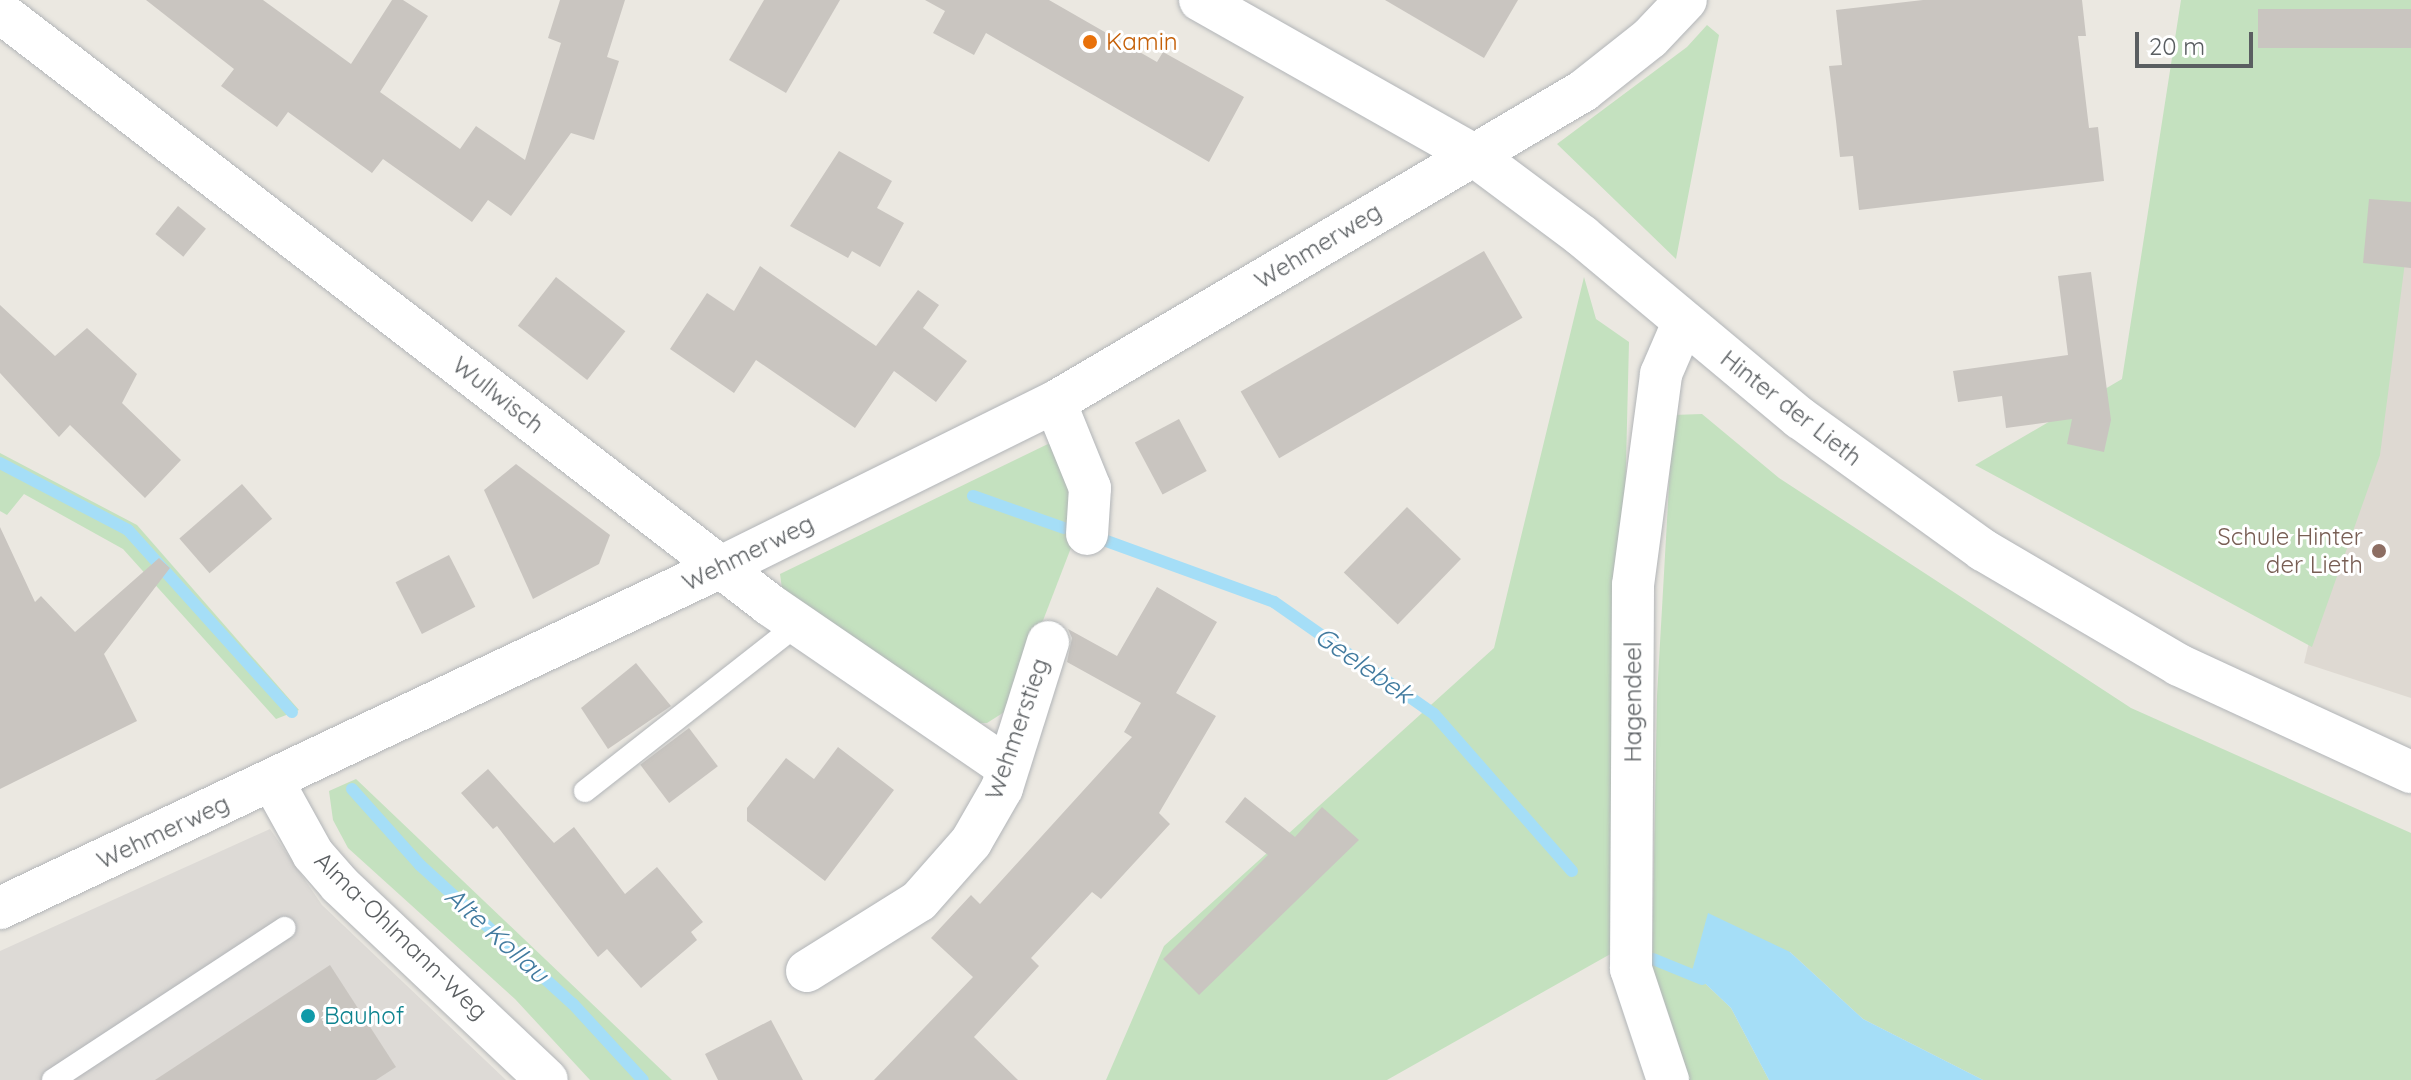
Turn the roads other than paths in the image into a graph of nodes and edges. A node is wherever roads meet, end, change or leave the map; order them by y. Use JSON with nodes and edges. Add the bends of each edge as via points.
{"nodes":[{"id":1,"x":1200,"y":0,"type":"edge"},
{"id":2,"x":1686,"y":0,"type":"edge"},
{"id":3,"x":0,"y":12,"type":"edge"},
{"id":4,"x":1472,"y":154,"type":"junction"},
{"id":5,"x":1683,"y":323,"type":"junction"},
{"id":6,"x":1055,"y":402,"type":"junction"},
{"id":7,"x":1087,"y":534,"type":"dead end"},
{"id":8,"x":721,"y":567,"type":"junction"},
{"id":9,"x":798,"y":624,"type":"junction"},
{"id":10,"x":1048,"y":642,"type":"dead end"},
{"id":11,"x":1005,"y":766,"type":"junction"},
{"id":12,"x":2411,"y":772,"type":"edge"},
{"id":13,"x":272,"y":780,"type":"junction"},
{"id":14,"x":585,"y":791,"type":"dead end"},
{"id":15,"x":0,"y":908,"type":"edge"},
{"id":16,"x":284,"y":928,"type":"dead end"},
{"id":17,"x":807,"y":971,"type":"dead end"},
{"id":18,"x":53,"y":1080,"type":"edge"},
{"id":19,"x":547,"y":1080,"type":"edge"},
{"id":20,"x":1668,"y":1080,"type":"edge"}],
"edges":[{"from":1,"to":4,"type":"street","name":"Hinter der Lieth"},
{"from":2,"to":4,"type":"street","via":[[1650,38],[1583,91]]},
{"from":3,"to":8,"type":"street","name":"Wullwisch"},
{"from":4,"to":5,"type":"street","name":"Hinter der Lieth","via":[[1582,236]]},
{"from":4,"to":6,"type":"street","name":"Wehmerweg"},
{"from":5,"to":12,"type":"street","name":"Hinter der Lieth","via":[[1800,418],[1983,550],[2179,665]]},
{"from":5,"to":20,"type":"street","name":"Hagendeel","via":[[1661,374],[1633,585],[1631,969]]},
{"from":6,"to":7,"type":"street","via":[[1090,488]]},
{"from":6,"to":8,"type":"street","name":"Wehmerweg"},
{"from":8,"to":9,"type":"street","name":"Wullwisch"},
{"from":8,"to":13,"type":"street","name":"Wehmerweg"},
{"from":9,"to":11,"type":"street","name":"Wullwisch"},
{"from":9,"to":14,"type":"lane"},
{"from":10,"to":11,"type":"street","name":"Wehmerstieg"},
{"from":11,"to":17,"type":"street","name":"Wehmerstieg","via":[[1002,788],[971,842],[919,901]]},
{"from":13,"to":15,"type":"street","name":"Wehmerweg"},
{"from":13,"to":19,"type":"street","name":"Alma-Ohlmann-Weg","via":[[298,831],[340,885]]},
{"from":16,"to":18,"type":"lane"}]}
